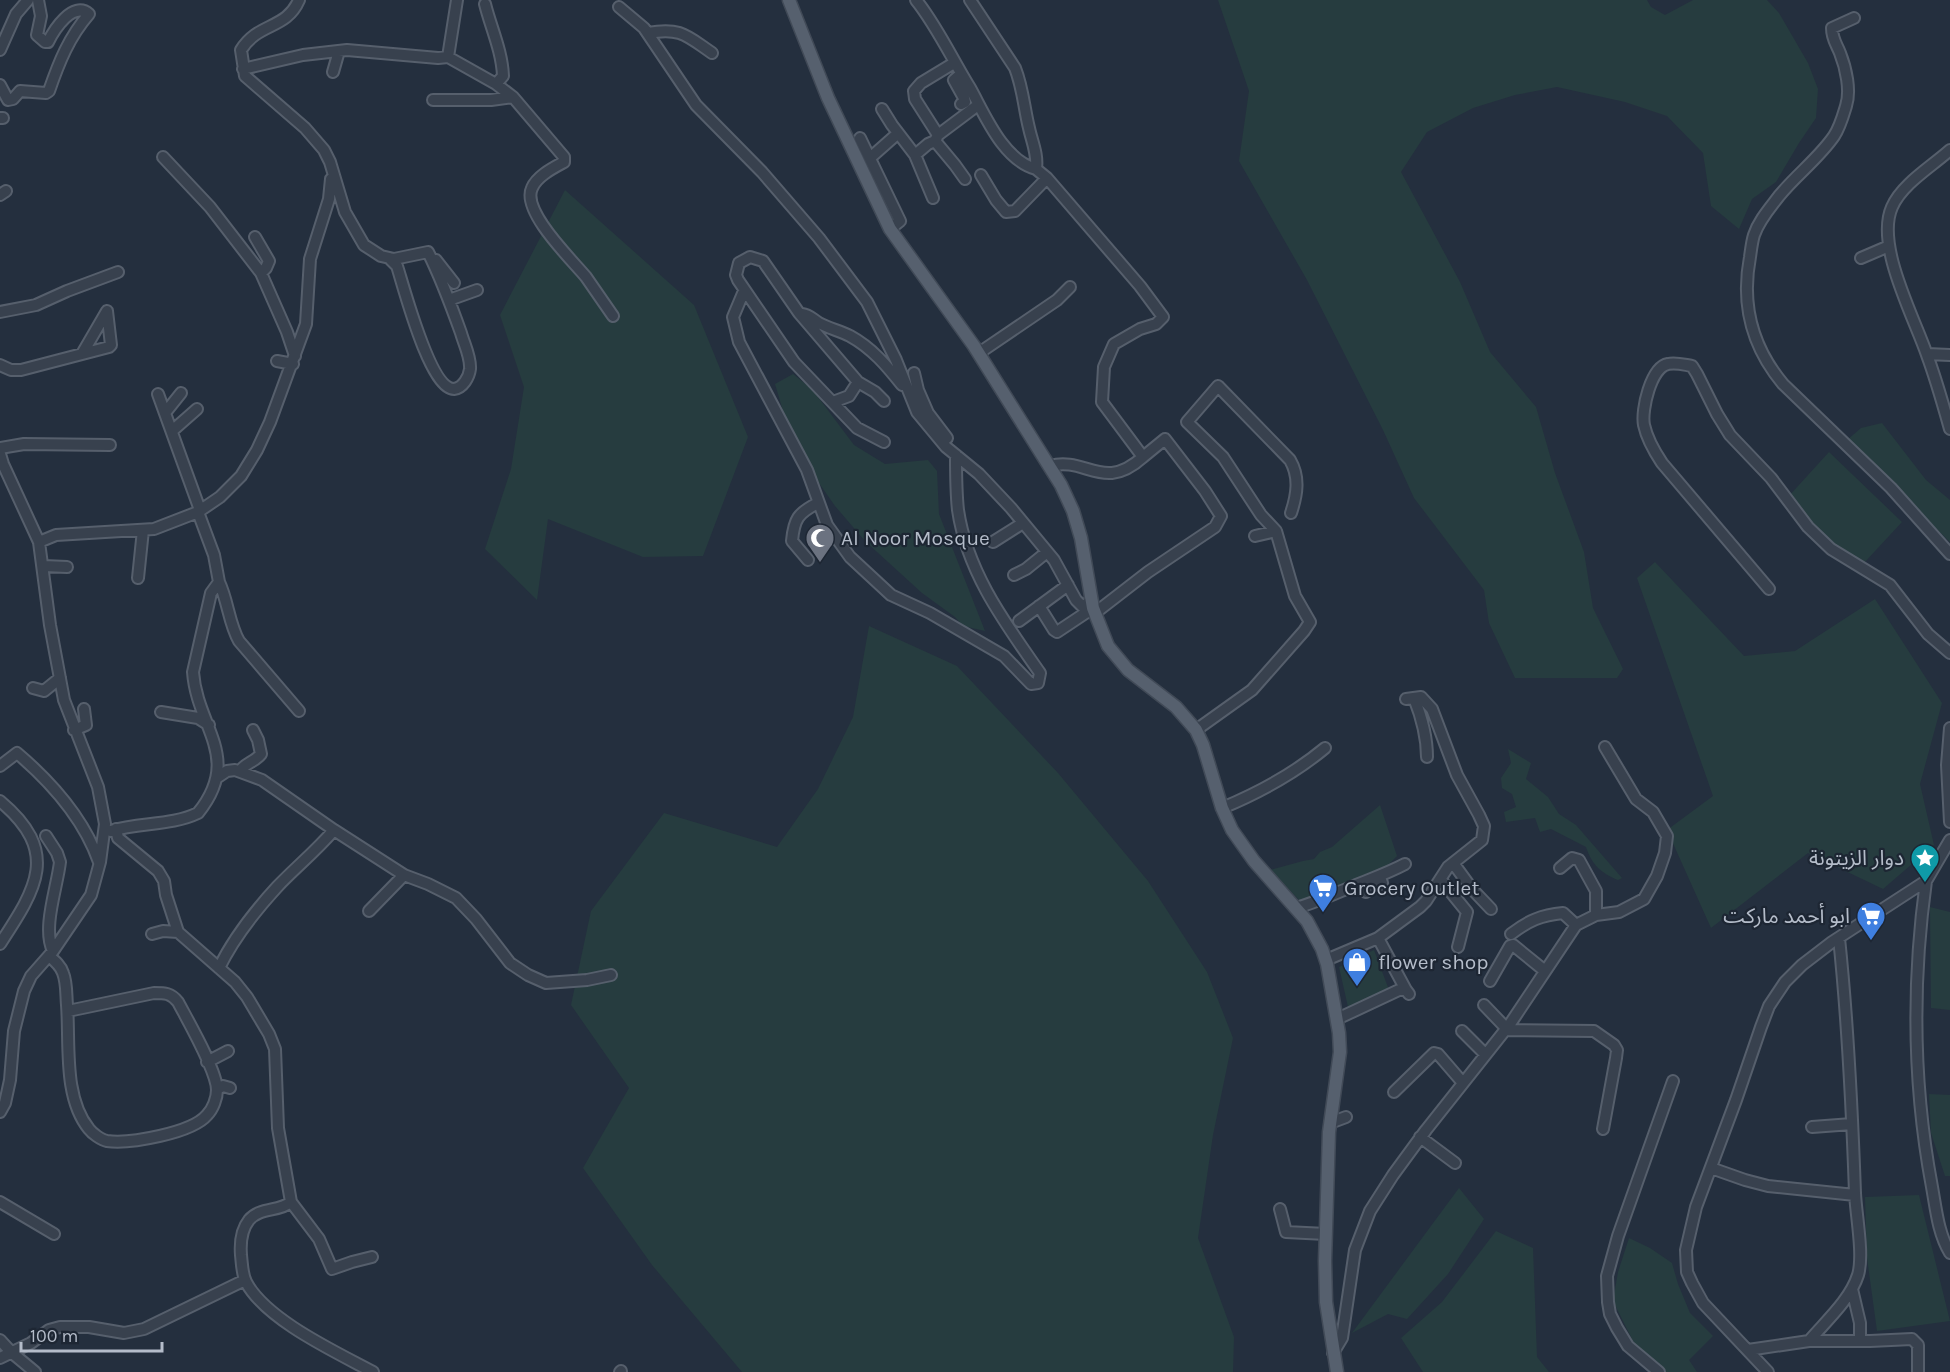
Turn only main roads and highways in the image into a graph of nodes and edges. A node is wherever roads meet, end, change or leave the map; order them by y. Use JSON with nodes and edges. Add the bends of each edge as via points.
{"nodes":[{"id":1,"x":789,"y":0,"type":"edge"},
{"id":2,"x":1337,"y":1372,"type":"edge"}],
"edges":[{"from":1,"to":2,"type":"main road","via":[[843,134],[890,230],[979,353],[1050,466],[1073,511],[1093,608],[1108,646],[1137,684],[1176,707],[1196,730],[1222,808],[1238,839],[1315,934],[1326,960],[1340,1052],[1330,1123],[1326,1234],[1326,1302]]}]}
